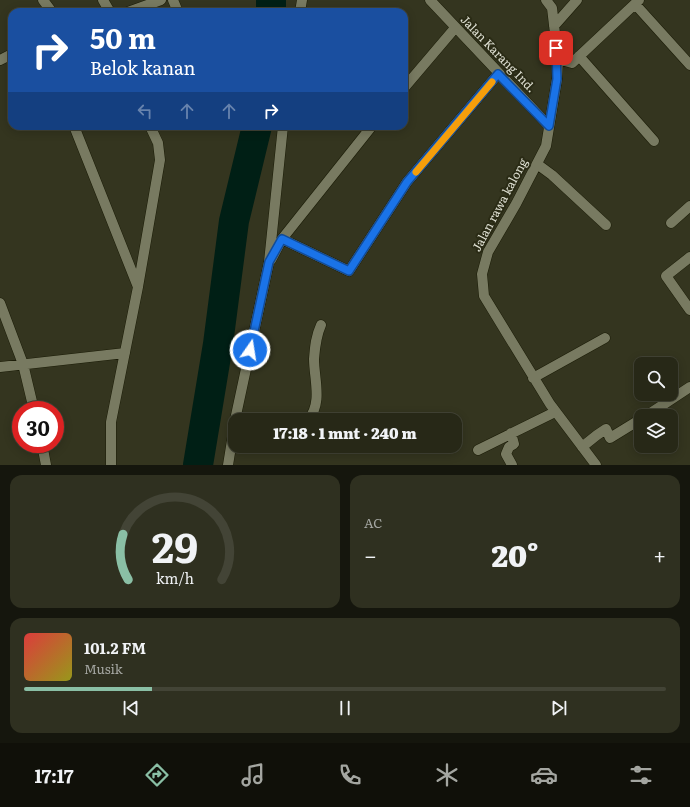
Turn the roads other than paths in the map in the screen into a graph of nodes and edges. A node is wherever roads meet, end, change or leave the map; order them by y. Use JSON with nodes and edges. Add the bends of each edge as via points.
{"nodes":[{"id":1,"x":42,"y":0,"type":"edge"},
{"id":2,"x":161,"y":0,"type":"edge"},
{"id":3,"x":430,"y":0,"type":"edge"},
{"id":4,"x":546,"y":0,"type":"edge"},
{"id":5,"x":577,"y":0,"type":"edge"},
{"id":6,"x":637,"y":2,"type":"edge"},
{"id":7,"x":49,"y":8,"type":"edge"},
{"id":8,"x":139,"y":8,"type":"edge"},
{"id":9,"x":554,"y":26,"type":"junction"},
{"id":10,"x":455,"y":28,"type":"junction"},
{"id":11,"x":579,"y":56,"type":"junction"},
{"id":12,"x":558,"y":59,"type":"junction"},
{"id":13,"x":690,"y":65,"type":"edge"},
{"id":14,"x":498,"y":74,"type":"junction"},
{"id":15,"x":408,"y":83,"type":"edge"},
{"id":16,"x":549,"y":126,"type":"junction"},
{"id":17,"x":76,"y":130,"type":"edge"},
{"id":18,"x":152,"y":130,"type":"edge"},
{"id":19,"x":283,"y":130,"type":"edge"},
{"id":20,"x":369,"y":130,"type":"edge"},
{"id":21,"x":654,"y":141,"type":"dead end"},
{"id":22,"x":537,"y":164,"type":"junction"},
{"id":23,"x":690,"y":206,"type":"edge"},
{"id":24,"x":671,"y":223,"type":"dead end"},
{"id":25,"x":606,"y":225,"type":"dead end"},
{"id":26,"x":282,"y":239,"type":"junction"},
{"id":27,"x":690,"y":256,"type":"edge"},
{"id":28,"x":269,"y":262,"type":"junction"},
{"id":29,"x":138,"y":287,"type":"junction"},
{"id":30,"x":0,"y":303,"type":"edge"},
{"id":31,"x":690,"y":310,"type":"edge"},
{"id":32,"x":321,"y":325,"type":"dead end"},
{"id":33,"x":605,"y":338,"type":"dead end"},
{"id":34,"x":125,"y":353,"type":"junction"},
{"id":35,"x":23,"y":364,"type":"junction"},
{"id":36,"x":0,"y":367,"type":"edge"},
{"id":37,"x":533,"y":378,"type":"junction"},
{"id":38,"x":690,"y":387,"type":"edge"},
{"id":39,"x":32,"y":401,"type":"edge"},
{"id":40,"x":657,"y":409,"type":"edge"},
{"id":41,"x":556,"y":412,"type":"junction"},
{"id":42,"x":237,"y":413,"type":"edge"},
{"id":43,"x":312,"y":413,"type":"edge"},
{"id":44,"x":634,"y":423,"type":"edge"},
{"id":45,"x":511,"y":433,"type":"junction"},
{"id":46,"x":582,"y":446,"type":"junction"},
{"id":47,"x":478,"y":450,"type":"dead end"},
{"id":48,"x":44,"y":453,"type":"edge"},
{"id":49,"x":231,"y":453,"type":"edge"},
{"id":50,"x":46,"y":465,"type":"edge"},
{"id":51,"x":111,"y":465,"type":"edge"},
{"id":52,"x":228,"y":465,"type":"edge"},
{"id":53,"x":512,"y":465,"type":"edge"},
{"id":54,"x":596,"y":465,"type":"edge"}],
"edges":[{"from":1,"to":7,"type":"street"},
{"from":2,"to":8,"type":"street"},
{"from":3,"to":10,"type":"street","name":"Jalan Karang Ind."},
{"from":4,"to":9,"type":"street","name":"Jalan rawa kalong","via":[[552,8]]},
{"from":5,"to":9,"type":"street"},
{"from":6,"to":11,"type":"street"},
{"from":6,"to":13,"type":"street"},
{"from":9,"to":12,"type":"street","name":"Jalan rawa kalong"},
{"from":10,"to":14,"type":"street","name":"Jalan Karang Ind."},
{"from":10,"to":15,"type":"street"},
{"from":11,"to":12,"type":"street","via":[[572,62]]},
{"from":11,"to":21,"type":"street"},
{"from":12,"to":16,"type":"street","name":"Jalan rawa kalong"},
{"from":14,"to":16,"type":"street","name":"Jalan Karang Ind."},
{"from":14,"to":26,"type":"street","via":[[407,182],[349,271]]},
{"from":16,"to":22,"type":"street","name":"Jalan rawa kalong","via":[[546,146]]},
{"from":17,"to":29,"type":"street"},
{"from":18,"to":29,"type":"street","via":[[158,143],[160,160]]},
{"from":19,"to":28,"type":"street"},
{"from":20,"to":26,"type":"street"},
{"from":22,"to":25,"type":"street","via":[[552,174]]},
{"from":22,"to":37,"type":"street","name":"Jalan rawa kalong","via":[[488,252],[482,274],[484,296]]},
{"from":23,"to":24,"type":"street"},
{"from":26,"to":28,"type":"street"},
{"from":27,"to":31,"type":"street","via":[[666,276]]},
{"from":28,"to":42,"type":"street"},
{"from":29,"to":34,"type":"street"},
{"from":30,"to":35,"type":"street"},
{"from":32,"to":43,"type":"street","via":[[316,338],[314,360],[317,404]]},
{"from":33,"to":37,"type":"street"},
{"from":34,"to":35,"type":"street"},
{"from":34,"to":51,"type":"street","via":[[111,422]]},
{"from":35,"to":36,"type":"street"},
{"from":35,"to":39,"type":"street"},
{"from":37,"to":41,"type":"street","name":"Jalan rawa kalong"},
{"from":38,"to":40,"type":"street"},
{"from":41,"to":45,"type":"street"},
{"from":41,"to":46,"type":"street","name":"Jalan rawa kalong"},
{"from":44,"to":46,"type":"street","via":[[610,438],[606,429]]},
{"from":45,"to":47,"type":"street"},
{"from":45,"to":53,"type":"street","via":[[514,444],[509,447],[506,454]]},
{"from":46,"to":54,"type":"street","name":"Jalan rawa kalong"},
{"from":48,"to":50,"type":"street"},
{"from":49,"to":52,"type":"street"}]}
